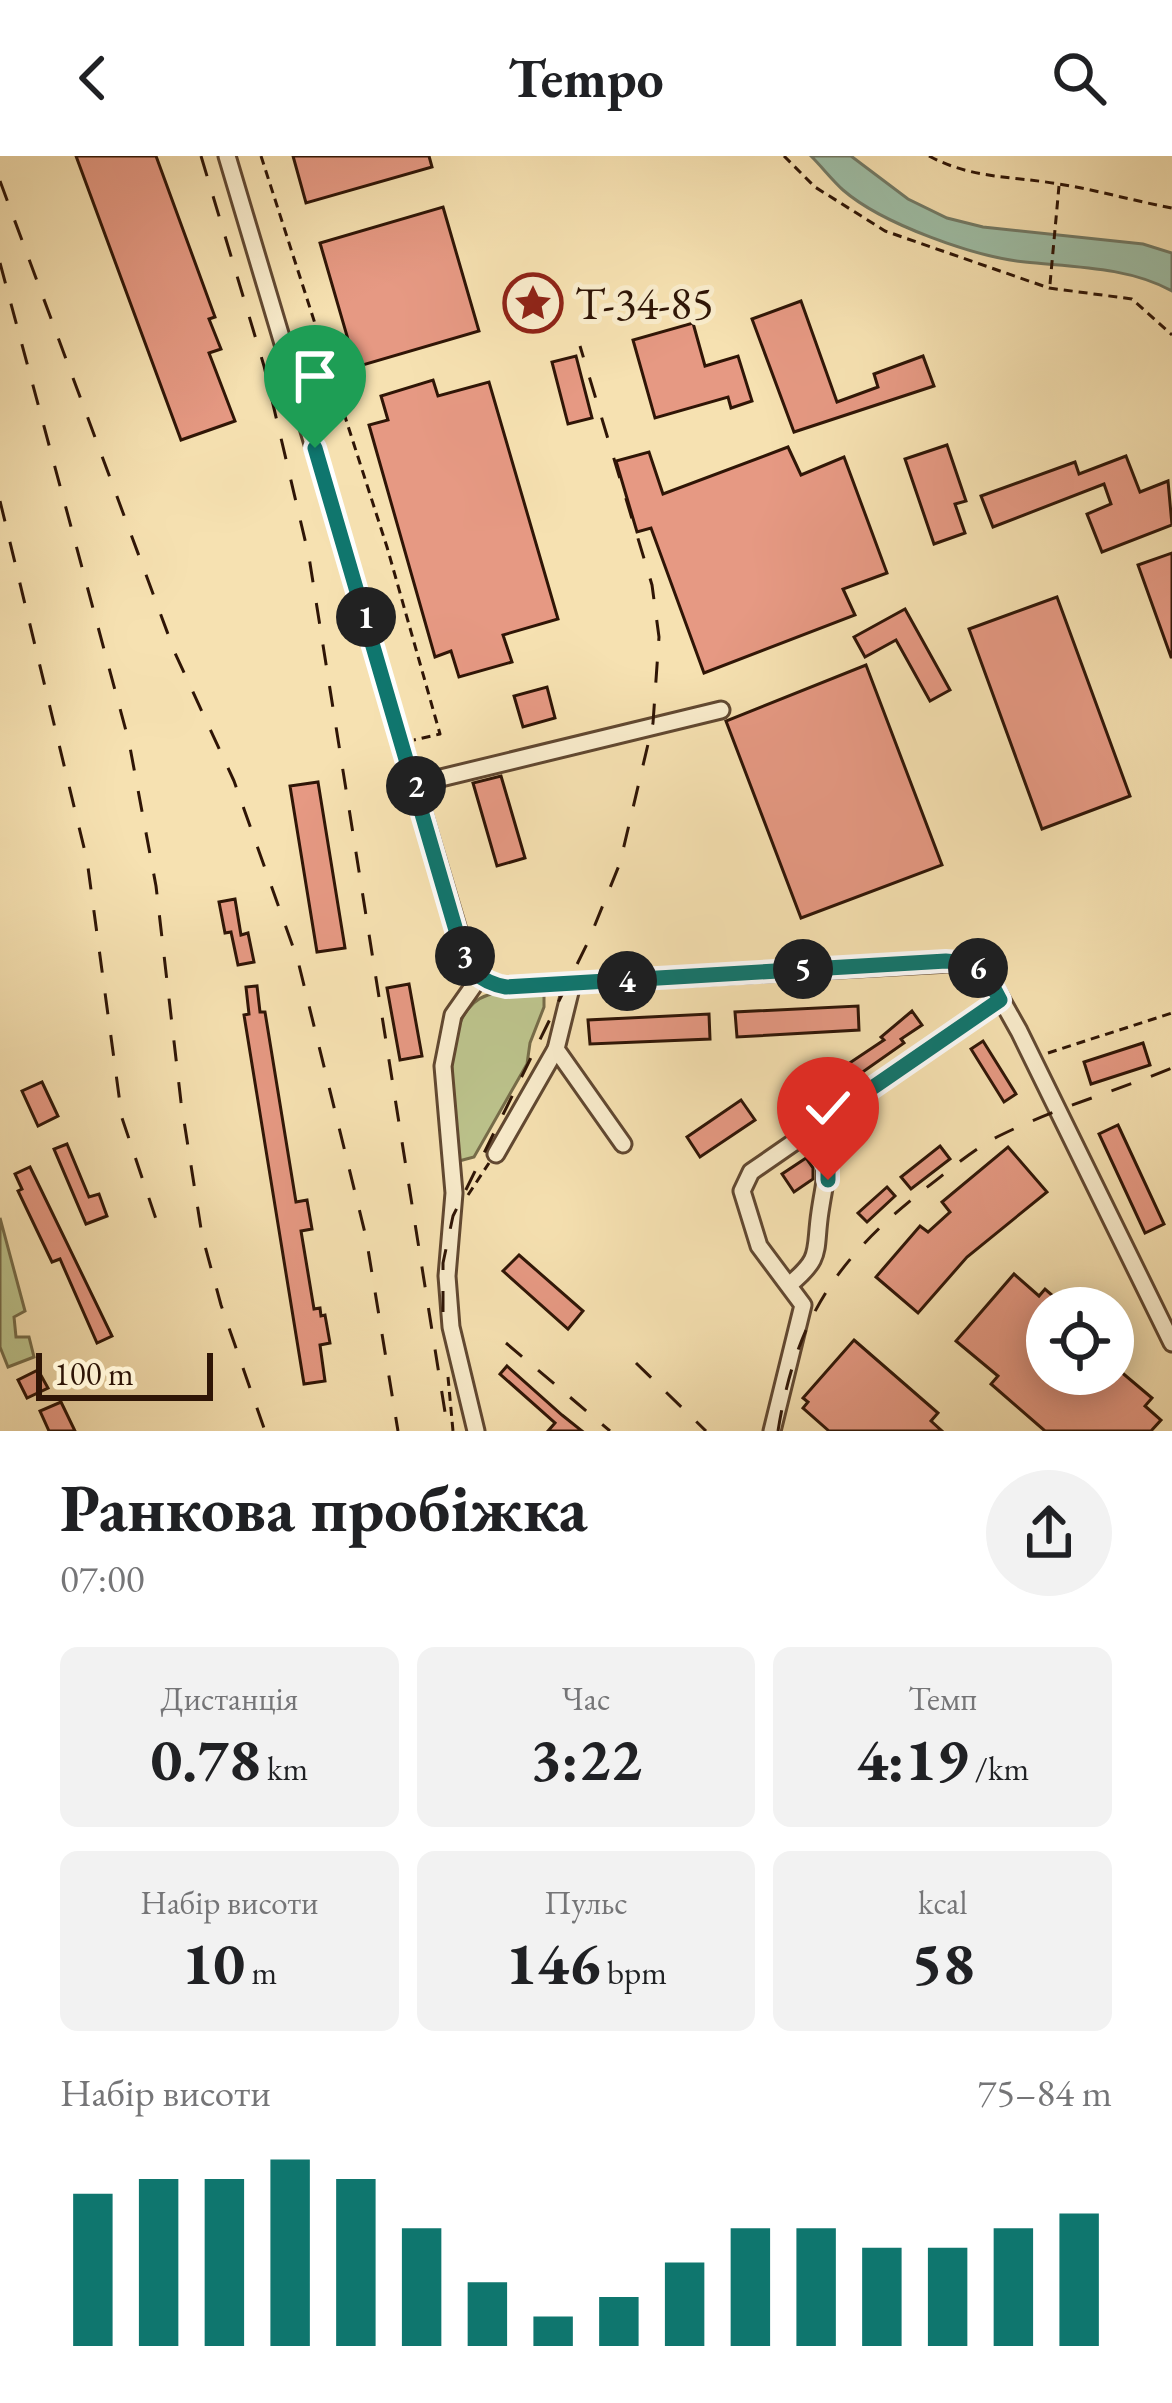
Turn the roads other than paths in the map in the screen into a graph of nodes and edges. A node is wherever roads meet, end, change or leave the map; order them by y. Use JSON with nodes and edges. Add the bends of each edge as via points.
{"nodes":[{"id":1,"x":227,"y":156,"type":"edge"},
{"id":2,"x":721,"y":710,"type":"dead end"},
{"id":3,"x":416,"y":784,"type":"junction"},
{"id":4,"x":479,"y":978,"type":"junction"},
{"id":5,"x":572,"y":984,"type":"junction"},
{"id":6,"x":1000,"y":1000,"type":"junction"},
{"id":7,"x":556,"y":1049,"type":"junction"},
{"id":8,"x":811,"y":1130,"type":"junction"},
{"id":9,"x":623,"y":1144,"type":"dead end"},
{"id":10,"x":496,"y":1154,"type":"road end"},
{"id":11,"x":793,"y":1291,"type":"junction"},
{"id":12,"x":1172,"y":1343,"type":"edge"},
{"id":13,"x":476,"y":1431,"type":"edge"},
{"id":14,"x":772,"y":1431,"type":"edge"}],
"edges":[{"from":1,"to":3,"type":"street"},
{"from":2,"to":3,"type":"street"},
{"from":3,"to":4,"type":"street","via":[[460,944]]},
{"from":4,"to":5,"type":"street","via":[[506,987]]},
{"from":4,"to":13,"type":"street","via":[[453,1015],[443,1066],[454,1193],[451,1327]]},
{"from":5,"to":6,"type":"street","via":[[946,961],[982,970]]},
{"from":5,"to":7,"type":"street"},
{"from":6,"to":8,"type":"street"},
{"from":6,"to":12,"type":"street"},
{"from":7,"to":9,"type":"street"},
{"from":7,"to":10,"type":"street"},
{"from":8,"to":11,"type":"street","via":[[828,1168],[819,1250]]},
{"from":8,"to":11,"type":"street","via":[[751,1172],[742,1191],[759,1246]]},
{"from":11,"to":14,"type":"street","via":[[803,1316]]}]}
